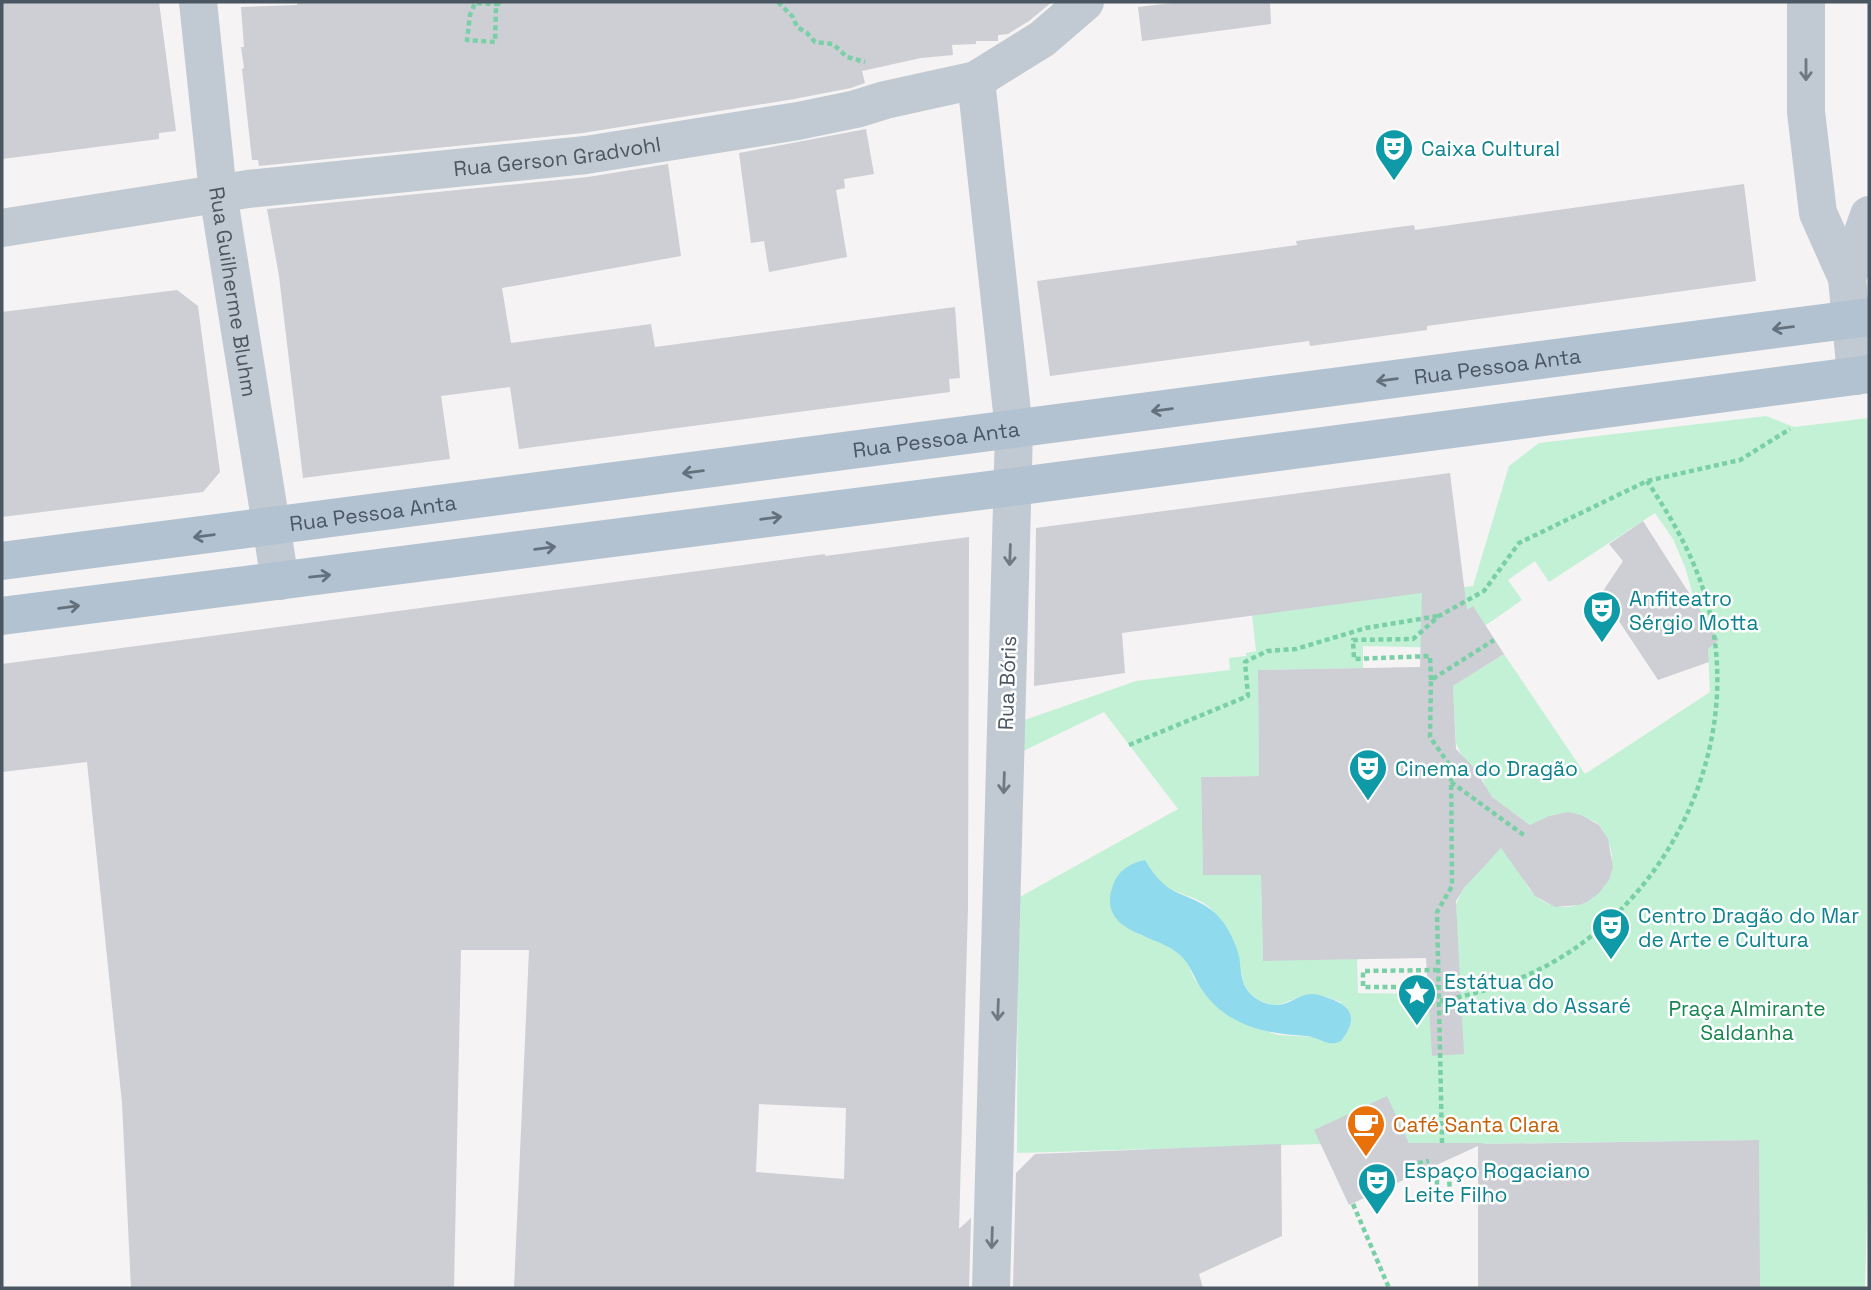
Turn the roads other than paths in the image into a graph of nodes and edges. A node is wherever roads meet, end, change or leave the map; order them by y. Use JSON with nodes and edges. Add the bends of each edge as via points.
{"nodes":[{"id":1,"x":198,"y":2,"type":"edge"},
{"id":2,"x":1085,"y":2,"type":"edge"},
{"id":3,"x":1806,"y":2,"type":"edge"},
{"id":4,"x":976,"y":80,"type":"junction"},
{"id":5,"x":218,"y":193,"type":"junction"},
{"id":6,"x":1869,"y":215,"type":"edge"},
{"id":7,"x":2,"y":228,"type":"edge"},
{"id":8,"x":1847,"y":278,"type":"junction"},
{"id":9,"x":1860,"y":318,"type":"edge"},
{"id":10,"x":1862,"y":375,"type":"edge"},
{"id":11,"x":1014,"y":430,"type":"junction"},
{"id":12,"x":1012,"y":487,"type":"junction"},
{"id":13,"x":271,"y":527,"type":"junction"},
{"id":14,"x":2,"y":561,"type":"edge"},
{"id":15,"x":280,"y":581,"type":"junction"},
{"id":16,"x":2,"y":616,"type":"edge"},
{"id":17,"x":991,"y":1288,"type":"edge"}],
"edges":[{"from":1,"to":5,"type":"street","name":"Rua Guilherme Bluhm"},
{"from":2,"to":4,"type":"street","name":"Rua Gerson Gradvohl","via":[[1042,39]]},
{"from":3,"to":8,"type":"street","one_way":true,"via":[[1806,111],[1818,213]]},
{"from":4,"to":5,"type":"street","name":"Rua Gerson Gradvohl","via":[[798,121],[586,155]]},
{"from":4,"to":11,"type":"street","name":"Rua Bóris"},
{"from":5,"to":7,"type":"street","name":"Rua Gerson Gradvohl"},
{"from":5,"to":13,"type":"street","name":"Rua Guilherme Bluhm"},
{"from":6,"to":8,"type":"street"},
{"from":8,"to":9,"type":"street"},
{"from":9,"to":10,"type":"street"},
{"from":9,"to":11,"type":"main road","name":"Rua Pessoa Anta","one_way":true},
{"from":10,"to":12,"type":"main road"},
{"from":11,"to":12,"type":"street","name":"Rua Bóris"},
{"from":11,"to":13,"type":"main road","name":"Rua Pessoa Anta","one_way":true},
{"from":15,"to":12,"type":"main road","one_way":true},
{"from":12,"to":17,"type":"street","name":"Rua Bóris","one_way":true},
{"from":13,"to":14,"type":"main road","name":"Rua Pessoa Anta","one_way":true},
{"from":13,"to":15,"type":"street","name":"Rua Guilherme Bluhm"},
{"from":16,"to":15,"type":"main road","one_way":true}]}
